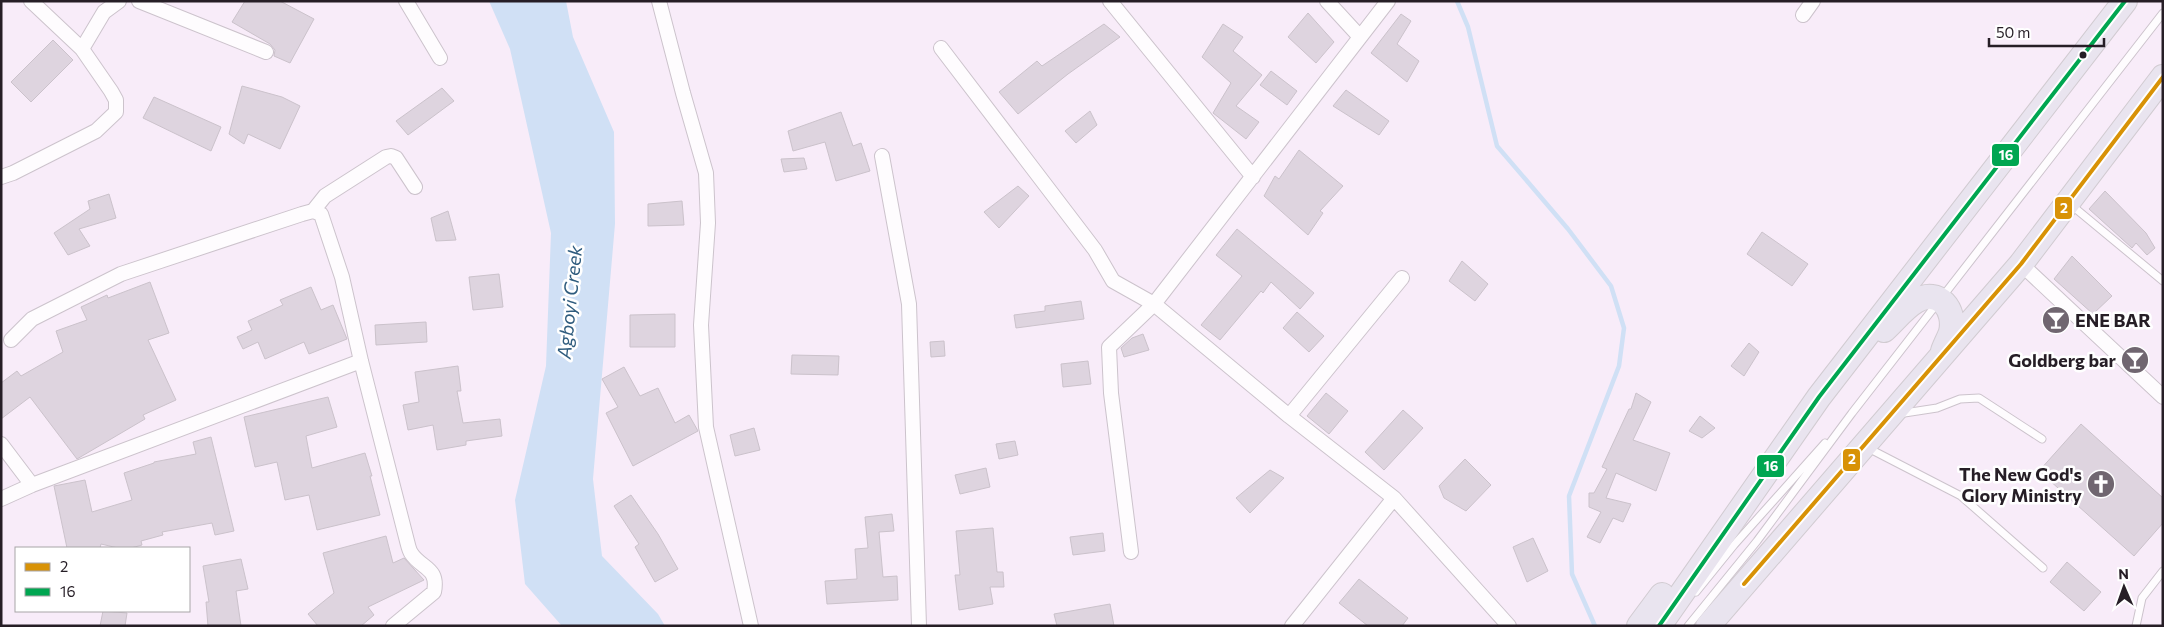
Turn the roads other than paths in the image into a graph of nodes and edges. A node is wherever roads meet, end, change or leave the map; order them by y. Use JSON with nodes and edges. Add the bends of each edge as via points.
{"nodes":[{"id":1,"x":31,"y":1,"type":"edge"},
{"id":2,"x":119,"y":1,"type":"edge"},
{"id":3,"x":139,"y":1,"type":"edge"},
{"id":4,"x":406,"y":1,"type":"edge"},
{"id":5,"x":659,"y":1,"type":"edge"},
{"id":6,"x":1110,"y":1,"type":"edge"},
{"id":7,"x":1327,"y":1,"type":"edge"},
{"id":8,"x":1388,"y":1,"type":"edge"},
{"id":9,"x":1813,"y":1,"type":"edge"},
{"id":10,"x":2125,"y":1,"type":"edge"},
{"id":11,"x":2163,"y":13,"type":"edge"},
{"id":12,"x":1803,"y":15,"type":"dead end"},
{"id":13,"x":1360,"y":37,"type":"junction"},
{"id":14,"x":941,"y":48,"type":"dead end"},
{"id":15,"x":82,"y":49,"type":"junction"},
{"id":16,"x":266,"y":52,"type":"dead end"},
{"id":17,"x":440,"y":58,"type":"dead end"},
{"id":18,"x":2163,"y":76,"type":"edge"},
{"id":19,"x":882,"y":156,"type":"dead end"},
{"id":20,"x":1,"y":177,"type":"edge"},
{"id":21,"x":1253,"y":178,"type":"junction"},
{"id":22,"x":415,"y":187,"type":"dead end"},
{"id":23,"x":2067,"y":202,"type":"junction"},
{"id":24,"x":313,"y":211,"type":"junction"},
{"id":25,"x":2021,"y":264,"type":"junction"},
{"id":26,"x":1402,"y":278,"type":"dead end"},
{"id":27,"x":2163,"y":281,"type":"edge"},
{"id":28,"x":1940,"y":299,"type":"junction"},
{"id":29,"x":1154,"y":304,"type":"junction"},
{"id":30,"x":11,"y":340,"type":"dead end"},
{"id":31,"x":1940,"y":357,"type":"junction"},
{"id":32,"x":361,"y":361,"type":"junction"},
{"id":33,"x":1819,"y":397,"type":"junction"},
{"id":34,"x":2163,"y":398,"type":"edge"},
{"id":35,"x":1852,"y":414,"type":"junction"},
{"id":36,"x":1890,"y":414,"type":"junction"},
{"id":37,"x":1289,"y":416,"type":"junction"},
{"id":38,"x":2042,"y":439,"type":"dead end"},
{"id":39,"x":1,"y":444,"type":"edge"},
{"id":40,"x":1864,"y":445,"type":"junction"},
{"id":41,"x":32,"y":485,"type":"junction"},
{"id":42,"x":1394,"y":498,"type":"junction"},
{"id":43,"x":1,"y":499,"type":"edge"},
{"id":44,"x":1813,"y":504,"type":"junction"},
{"id":45,"x":1131,"y":552,"type":"dead end"},
{"id":46,"x":2043,"y":568,"type":"dead end"},
{"id":47,"x":2163,"y":571,"type":"edge"},
{"id":48,"x":1693,"y":596,"type":"dead end"},
{"id":49,"x":393,"y":626,"type":"edge"},
{"id":50,"x":750,"y":626,"type":"edge"},
{"id":51,"x":918,"y":626,"type":"edge"},
{"id":52,"x":1292,"y":626,"type":"edge"},
{"id":53,"x":1509,"y":626,"type":"edge"},
{"id":54,"x":1639,"y":626,"type":"edge"},
{"id":55,"x":1659,"y":626,"type":"edge"},
{"id":56,"x":1688,"y":626,"type":"edge"},
{"id":57,"x":1708,"y":626,"type":"edge"},
{"id":58,"x":1719,"y":626,"type":"edge"},
{"id":59,"x":2136,"y":626,"type":"edge"}],
"edges":[{"from":1,"to":15,"type":"street"},
{"from":2,"to":15,"type":"street","via":[[104,12]]},
{"from":3,"to":16,"type":"street"},
{"from":4,"to":17,"type":"street"},
{"from":5,"to":50,"type":"street","via":[[706,173],[708,223],[700,326],[706,427]]},
{"from":6,"to":21,"type":"street"},
{"from":7,"to":13,"type":"street"},
{"from":8,"to":13,"type":"street"},
{"from":9,"to":12,"type":"street"},
{"from":10,"to":33,"type":"highway"},
{"from":11,"to":28,"type":"lane"},
{"from":13,"to":21,"type":"street"},
{"from":14,"to":29,"type":"street","via":[[1095,250],[1113,280]]},
{"from":15,"to":20,"type":"street","via":[[116,100],[116,112],[96,131]]},
{"from":18,"to":23,"type":"highway"},
{"from":19,"to":51,"type":"street","via":[[909,304]]},
{"from":21,"to":29,"type":"street"},
{"from":22,"to":24,"type":"street","via":[[396,158],[391,156],[325,196]]},
{"from":23,"to":25,"type":"highway"},
{"from":23,"to":27,"type":"lane"},
{"from":24,"to":30,"type":"street","via":[[121,274],[32,319]]},
{"from":24,"to":32,"type":"street","via":[[321,214],[324,220],[342,277]]},
{"from":25,"to":31,"type":"highway"},
{"from":25,"to":34,"type":"street"},
{"from":26,"to":37,"type":"street"},
{"from":28,"to":31,"type":"highway","via":[[1948,306],[1951,315],[1951,332]]},
{"from":28,"to":33,"type":"highway","via":[[1932,296],[1916,301]]},
{"from":28,"to":35,"type":"lane"},
{"from":29,"to":37,"type":"street"},
{"from":29,"to":45,"type":"street","via":[[1109,347],[1111,392]]},
{"from":31,"to":36,"type":"highway"},
{"from":32,"to":41,"type":"street"},
{"from":32,"to":49,"type":"street","via":[[407,541],[412,554],[435,577],[436,585],[428,599]]},
{"from":33,"to":54,"type":"highway","via":[[1733,502]]},
{"from":33,"to":55,"type":"highway"},
{"from":35,"to":48,"type":"lane","via":[[1734,545]]},
{"from":35,"to":56,"type":"lane","via":[[1757,542]]},
{"from":36,"to":38,"type":"lane","via":[[1908,414],[1960,399],[1979,398]]},
{"from":36,"to":40,"type":"highway"},
{"from":37,"to":42,"type":"street"},
{"from":39,"to":41,"type":"street"},
{"from":40,"to":44,"type":"highway"},
{"from":40,"to":46,"type":"lane","via":[[1961,496]]},
{"from":41,"to":43,"type":"street"},
{"from":42,"to":52,"type":"street"},
{"from":42,"to":53,"type":"street"},
{"from":44,"to":57,"type":"highway"},
{"from":44,"to":58,"type":"highway"},
{"from":47,"to":59,"type":"lane","via":[[2142,598]]}]}
